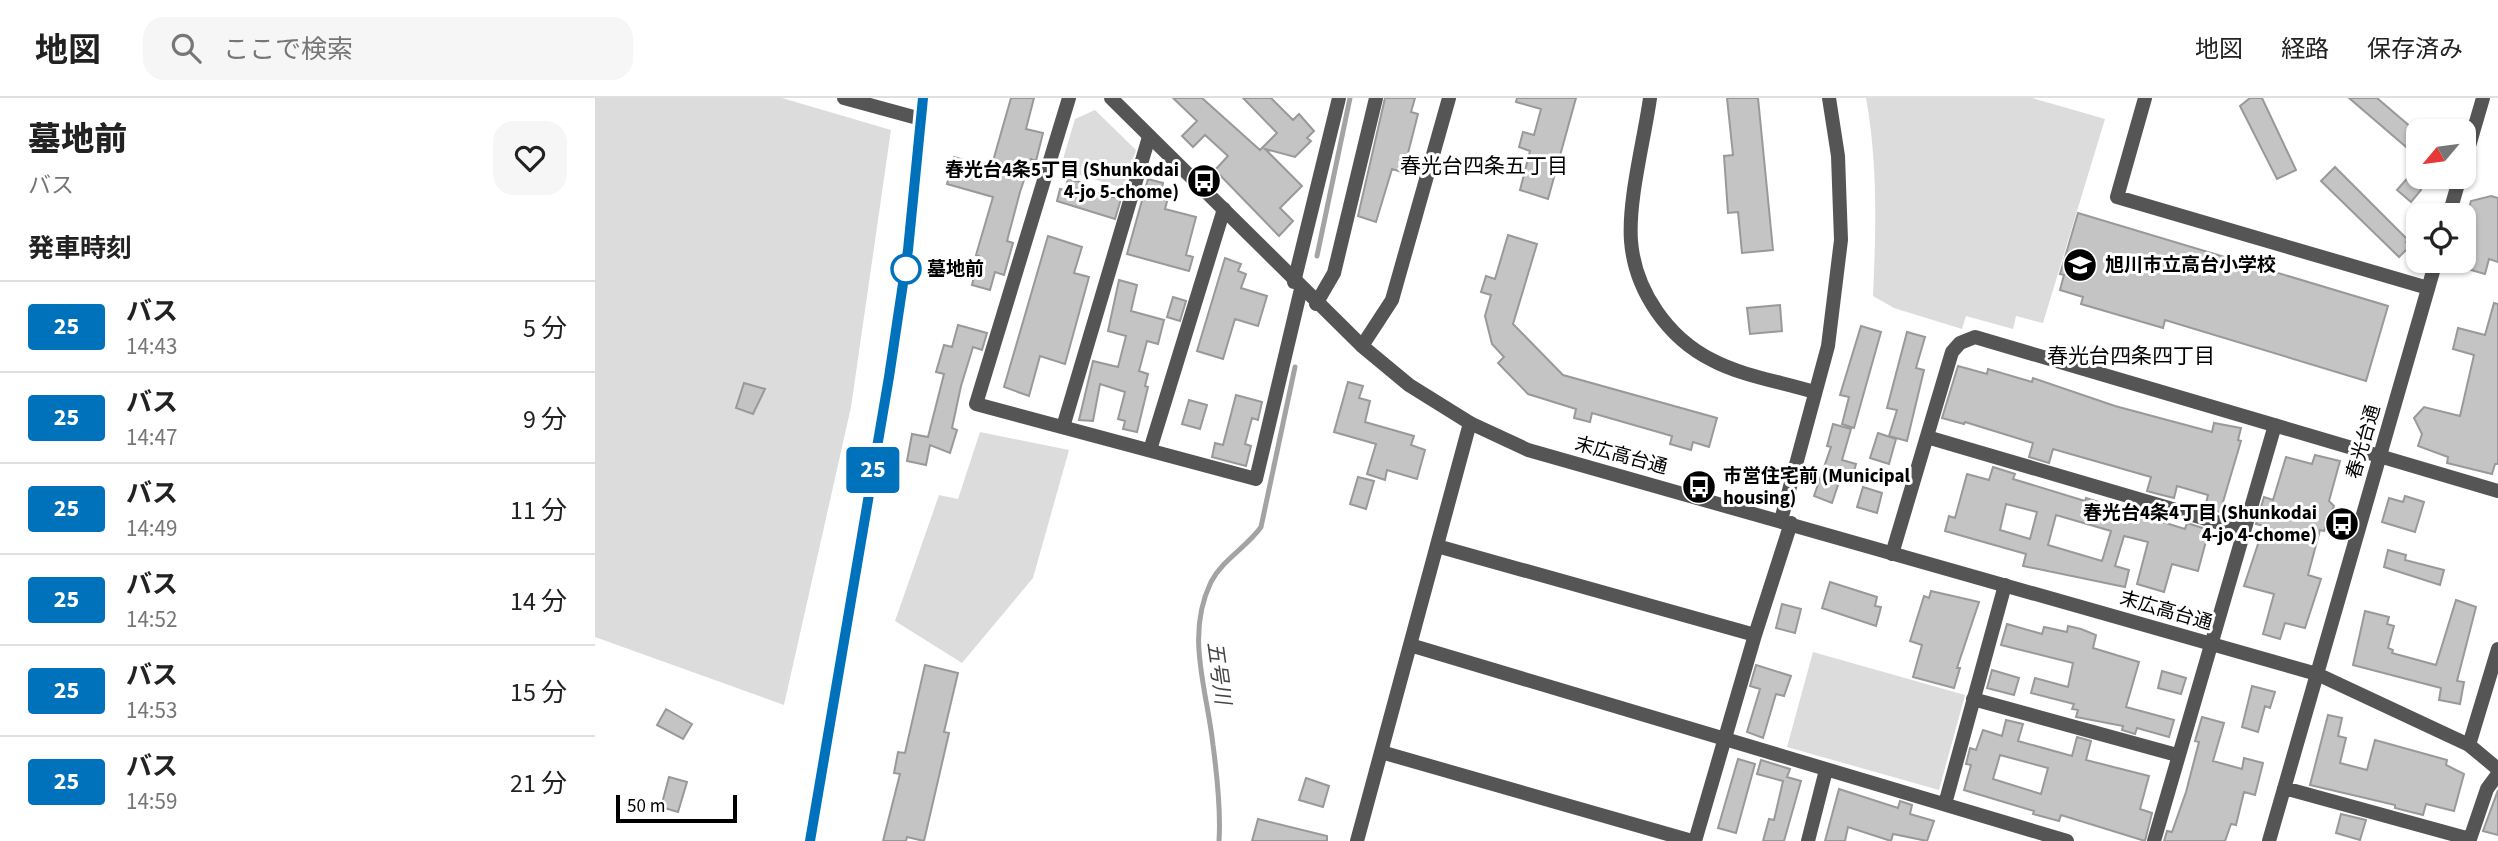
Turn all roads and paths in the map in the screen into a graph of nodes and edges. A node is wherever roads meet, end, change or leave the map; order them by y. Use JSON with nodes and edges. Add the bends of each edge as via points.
{"nodes":[{"id":1,"x":844,"y":98,"type":"edge"},
{"id":2,"x":923,"y":98,"type":"edge"},
{"id":3,"x":1069,"y":98,"type":"edge"},
{"id":4,"x":1111,"y":98,"type":"edge"},
{"id":5,"x":1339,"y":98,"type":"edge"},
{"id":6,"x":1376,"y":98,"type":"edge"},
{"id":7,"x":1449,"y":98,"type":"edge"},
{"id":8,"x":1650,"y":98,"type":"edge"},
{"id":9,"x":1829,"y":98,"type":"edge"},
{"id":10,"x":2145,"y":98,"type":"edge"},
{"id":11,"x":2483,"y":98,"type":"edge"},
{"id":12,"x":921,"y":119,"type":"junction"},
{"id":13,"x":2476,"y":122,"type":"edge"},
{"id":14,"x":1149,"y":137,"type":"junction"},
{"id":15,"x":1224,"y":209,"type":"junction"},
{"id":16,"x":2432,"y":273,"type":"edge"},
{"id":17,"x":1297,"y":285,"type":"junction"},
{"id":18,"x":2428,"y":288,"type":"junction"},
{"id":19,"x":1316,"y":304,"type":"junction"},
{"id":20,"x":1362,"y":346,"type":"junction"},
{"id":21,"x":1814,"y":392,"type":"junction"},
{"id":22,"x":1470,"y":423,"type":"junction"},
{"id":23,"x":2275,"y":425,"type":"junction"},
{"id":24,"x":1063,"y":427,"type":"junction"},
{"id":25,"x":1927,"y":437,"type":"junction"},
{"id":26,"x":1150,"y":450,"type":"junction"},
{"id":27,"x":2380,"y":457,"type":"junction"},
{"id":28,"x":2498,"y":491,"type":"edge"},
{"id":29,"x":1786,"y":522,"type":"junction"},
{"id":30,"x":2244,"y":530,"type":"junction"},
{"id":31,"x":1437,"y":546,"type":"junction"},
{"id":32,"x":1892,"y":554,"type":"junction"},
{"id":33,"x":2005,"y":585,"type":"junction"},
{"id":34,"x":1755,"y":635,"type":"junction"},
{"id":35,"x":2213,"y":644,"type":"junction"},
{"id":36,"x":1410,"y":645,"type":"junction"},
{"id":37,"x":2498,"y":649,"type":"edge"},
{"id":38,"x":2317,"y":674,"type":"junction"},
{"id":39,"x":1973,"y":699,"type":"junction"},
{"id":40,"x":1725,"y":740,"type":"junction"},
{"id":41,"x":2469,"y":745,"type":"junction"},
{"id":42,"x":1381,"y":752,"type":"junction"},
{"id":43,"x":2177,"y":755,"type":"junction"},
{"id":44,"x":1826,"y":770,"type":"junction"},
{"id":45,"x":2498,"y":771,"type":"edge"},
{"id":46,"x":2284,"y":788,"type":"junction"},
{"id":47,"x":1945,"y":804,"type":"junction"},
{"id":48,"x":810,"y":841,"type":"edge"},
{"id":49,"x":1357,"y":841,"type":"edge"},
{"id":50,"x":1694,"y":841,"type":"edge"},
{"id":51,"x":1808,"y":841,"type":"edge"},
{"id":52,"x":2067,"y":841,"type":"edge"},
{"id":53,"x":2154,"y":841,"type":"edge"},
{"id":54,"x":2269,"y":841,"type":"edge"}],
"edges":[{"from":1,"to":12,"type":"street"},
{"from":2,"to":12,"type":"street"},
{"from":3,"to":24,"type":"street","via":[[976,404]]},
{"from":4,"to":14,"type":"street","name":"末広高台通"},
{"from":5,"to":17,"type":"street"},
{"from":6,"to":19,"type":"street","via":[[1334,273]]},
{"from":7,"to":20,"type":"street","via":[[1392,300]]},
{"from":8,"to":21,"type":"street","via":[[1631,241],[1635,267],[1650,302],[1664,323],[1713,361]]},
{"from":9,"to":21,"type":"street","via":[[1838,156],[1840,240],[1828,346]]},
{"from":10,"to":18,"type":"street","via":[[2117,197]]},
{"from":11,"to":13,"type":"street"},
{"from":12,"to":48,"type":"street","via":[[908,250],[885,402]]},
{"from":14,"to":15,"type":"street","name":"末広高台通"},
{"from":14,"to":24,"type":"street"},
{"from":15,"to":17,"type":"street","name":"末広高台通"},
{"from":15,"to":26,"type":"street"},
{"from":16,"to":18,"type":"street","name":"春光台通"},
{"from":17,"to":19,"type":"street","name":"末広高台通"},
{"from":17,"to":26,"type":"street","via":[[1256,479]]},
{"from":18,"to":27,"type":"street","name":"春光台通"},
{"from":19,"to":20,"type":"street","name":"末広高台通"},
{"from":20,"to":22,"type":"street","name":"末広高台通","via":[[1409,385]]},
{"from":21,"to":29,"type":"street"},
{"from":22,"to":29,"type":"street","name":"末広高台通","via":[[1528,450]]},
{"from":22,"to":31,"type":"street"},
{"from":23,"to":25,"type":"street","via":[[1975,337],[1952,352]]},
{"from":23,"to":27,"type":"street"},
{"from":23,"to":30,"type":"street"},
{"from":24,"to":26,"type":"street"},
{"from":25,"to":30,"type":"street"},
{"from":25,"to":32,"type":"street"},
{"from":27,"to":28,"type":"street"},
{"from":27,"to":38,"type":"street","name":"春光台通"},
{"from":29,"to":32,"type":"street","name":"末広高台通"},
{"from":29,"to":34,"type":"street"},
{"from":30,"to":35,"type":"street"},
{"from":31,"to":34,"type":"street"},
{"from":31,"to":36,"type":"street"},
{"from":32,"to":33,"type":"street","name":"末広高台通"},
{"from":33,"to":35,"type":"street","name":"末広高台通"},
{"from":33,"to":39,"type":"street"},
{"from":34,"to":40,"type":"street"},
{"from":35,"to":38,"type":"street","name":"末広高台通"},
{"from":35,"to":43,"type":"street"},
{"from":36,"to":40,"type":"street"},
{"from":36,"to":42,"type":"street"},
{"from":37,"to":41,"type":"street"},
{"from":38,"to":41,"type":"street","name":"末広高台通"},
{"from":38,"to":46,"type":"street","name":"春光台通"},
{"from":39,"to":43,"type":"street"},
{"from":39,"to":47,"type":"street"},
{"from":40,"to":44,"type":"street"},
{"from":40,"to":50,"type":"street"},
{"from":41,"to":45,"type":"street","name":"末広高台通"},
{"from":42,"to":49,"type":"street"},
{"from":42,"to":50,"type":"street"},
{"from":43,"to":53,"type":"street"},
{"from":44,"to":47,"type":"street"},
{"from":44,"to":51,"type":"street"},
{"from":45,"to":46,"type":"street","via":[[2470,839]]},
{"from":46,"to":54,"type":"street","name":"春光台通"},
{"from":47,"to":52,"type":"street"}]}
